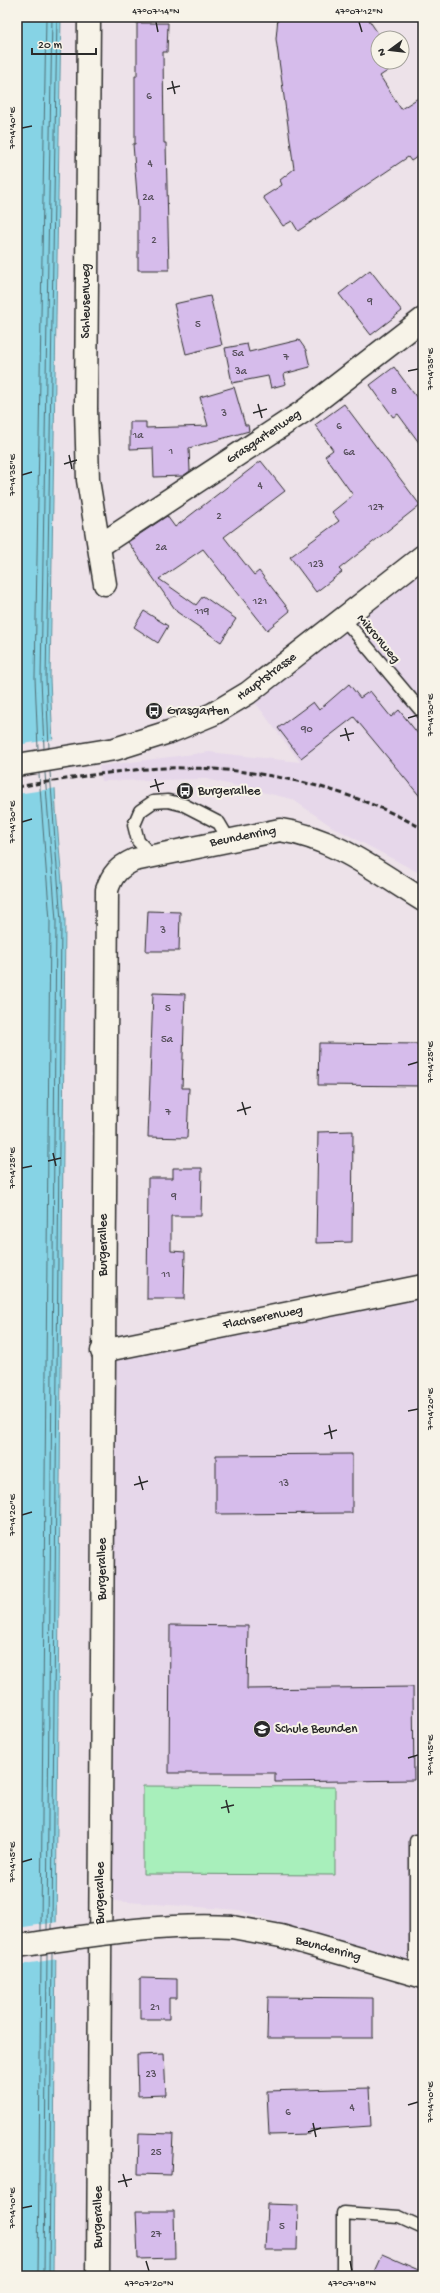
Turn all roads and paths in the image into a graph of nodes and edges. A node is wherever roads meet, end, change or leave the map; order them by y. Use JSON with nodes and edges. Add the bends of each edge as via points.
{"nodes":[{"id":1,"x":89,"y":17,"type":"edge"},
{"id":2,"x":423,"y":319,"type":"edge"},
{"id":3,"x":99,"y":546,"type":"junction"},
{"id":4,"x":423,"y":556,"type":"edge"},
{"id":5,"x":105,"y":584,"type":"dead end"},
{"id":6,"x":343,"y":618,"type":"junction"},
{"id":7,"x":423,"y":713,"type":"edge"},
{"id":8,"x":17,"y":765,"type":"edge"},
{"id":9,"x":229,"y":840,"type":"junction"},
{"id":10,"x":152,"y":856,"type":"junction"},
{"id":11,"x":121,"y":866,"type":"joint"},
{"id":12,"x":423,"y":900,"type":"edge"},
{"id":13,"x":423,"y":1286,"type":"edge"},
{"id":14,"x":102,"y":1351,"type":"junction"},
{"id":15,"x":416,"y":1841,"type":"dead end"},
{"id":16,"x":17,"y":1946,"type":"edge"},
{"id":17,"x":419,"y":1976,"type":"edge"},
{"id":18,"x":423,"y":2228,"type":"edge"},
{"id":19,"x":98,"y":2276,"type":"edge"},
{"id":20,"x":343,"y":2276,"type":"edge"}],
"edges":[{"from":1,"to":3,"type":"street","name":"Schleusenweg","via":[[86,409],[88,480]]},
{"from":2,"to":3,"type":"street","name":"Grasgartenweg","via":[[304,411]]},
{"from":3,"to":5,"type":"street","name":"Schleusenweg"},
{"from":4,"to":6,"type":"street","name":"Hauptstrasse"},
{"from":6,"to":7,"type":"lane","name":"Mikronweg"},
{"from":6,"to":8,"type":"street","name":"Hauptstrasse","via":[[248,693],[229,705],[172,731],[98,752]]},
{"from":9,"to":10,"type":"street","name":"Beundenring"},
{"from":9,"to":10,"type":"lane","via":[[219,823],[184,805],[168,801],[153,802],[140,811],[134,825],[138,841]]},
{"from":9,"to":12,"type":"street","name":"Beundenring","via":[[280,830],[293,832],[344,851]]},
{"from":10,"to":11,"type":"street","name":"Beundenring"},
{"from":11,"to":14,"type":"street","name":"Burgerallee","via":[[110,877],[106,898]]},
{"from":13,"to":14,"type":"street","name":"Flachserenweg"},
{"from":14,"to":19,"type":"street","name":"Burgerallee"},
{"from":15,"to":17,"type":"lane"},
{"from":16,"to":17,"type":"street","name":"Beundenring","bridge":true,"via":[[120,1931],[177,1926],[232,1927],[281,1936]]},
{"from":18,"to":20,"type":"lane","via":[[399,2217],[343,2213]]}]}
